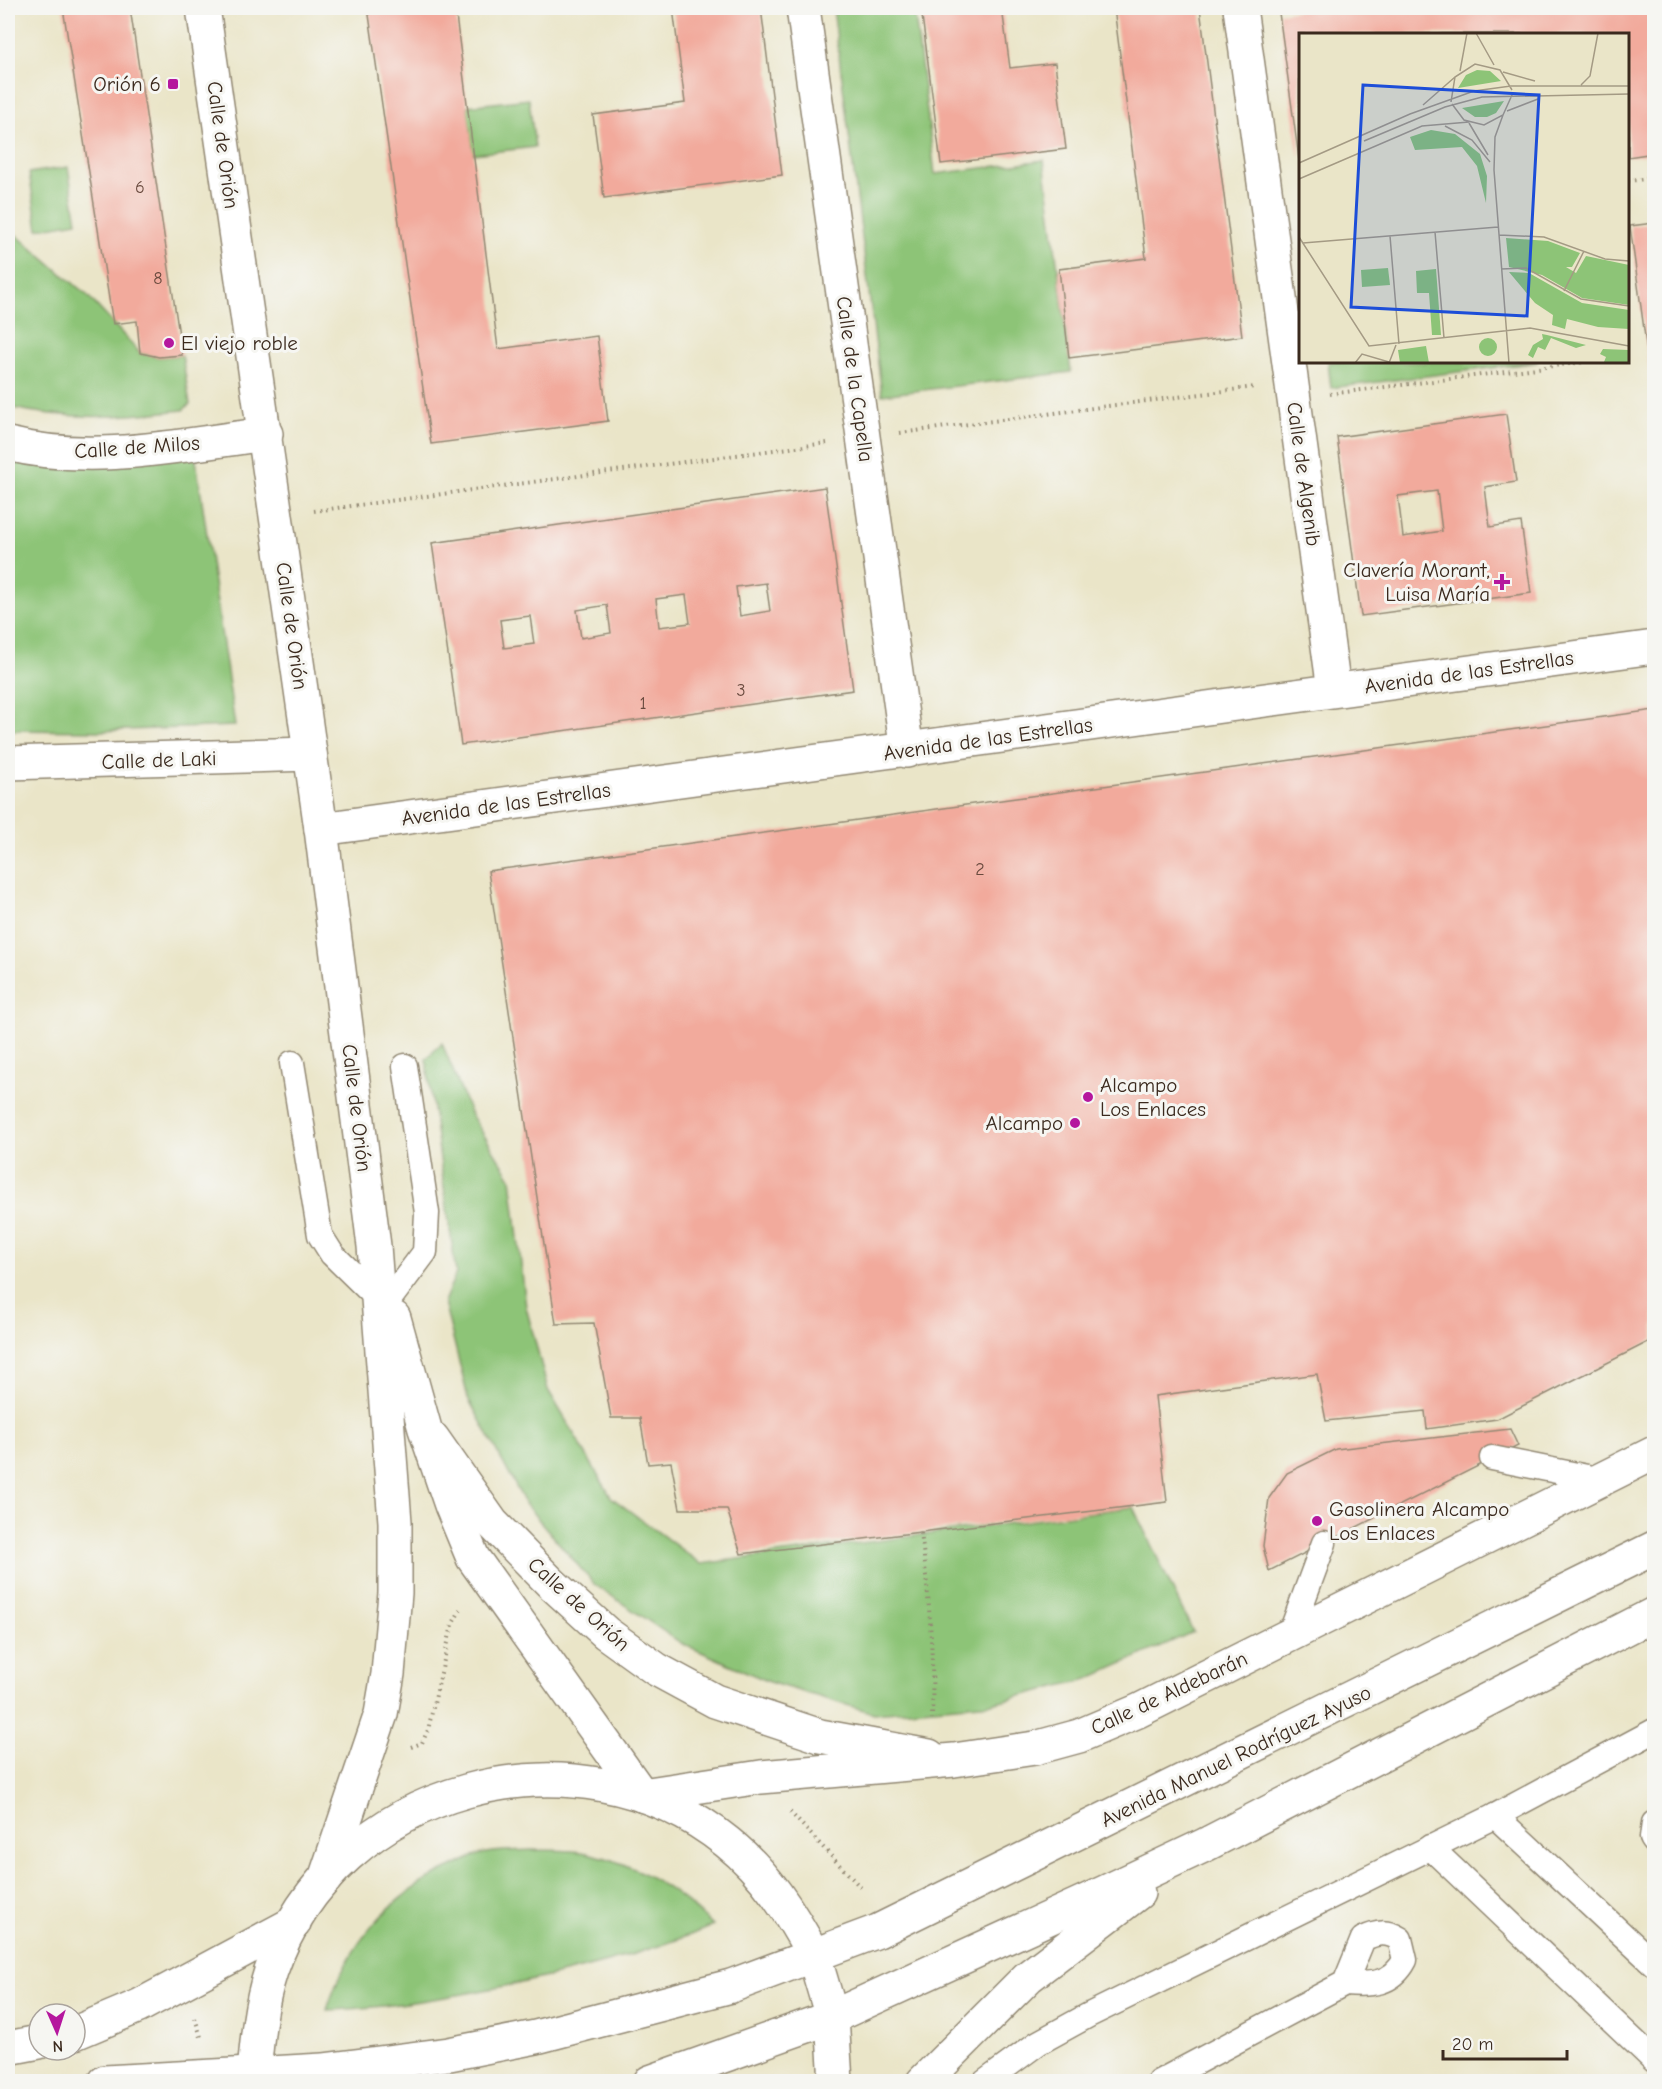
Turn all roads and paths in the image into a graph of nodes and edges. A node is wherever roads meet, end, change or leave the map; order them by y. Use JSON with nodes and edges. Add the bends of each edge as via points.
{"nodes":[{"id":1,"x":203,"y":8,"type":"edge"},
{"id":2,"x":803,"y":8,"type":"edge"},
{"id":3,"x":1240,"y":8,"type":"edge"},
{"id":4,"x":1654,"y":178,"type":"edge"},
{"id":5,"x":1629,"y":181,"type":"edge"},
{"id":6,"x":1576,"y":363,"type":"edge"},
{"id":7,"x":1293,"y":390,"type":"junction"},
{"id":8,"x":266,"y":434,"type":"junction"},
{"id":9,"x":863,"y":438,"type":"junction"},
{"id":10,"x":8,"y":444,"type":"edge"},
{"id":11,"x":277,"y":515,"type":"junction"},
{"id":12,"x":1654,"y":647,"type":"edge"},
{"id":13,"x":1334,"y":690,"type":"junction"},
{"id":14,"x":907,"y":751,"type":"junction"},
{"id":15,"x":310,"y":754,"type":"junction"},
{"id":16,"x":8,"y":763,"type":"edge"},
{"id":17,"x":321,"y":829,"type":"junction"},
{"id":18,"x":292,"y":1063,"type":"dead end"},
{"id":19,"x":405,"y":1066,"type":"dead end"},
{"id":20,"x":384,"y":1300,"type":"junction"},
{"id":21,"x":425,"y":1428,"type":"junction"},
{"id":22,"x":1654,"y":1454,"type":"edge"},
{"id":23,"x":1492,"y":1458,"type":"dead end"},
{"id":24,"x":1602,"y":1479,"type":"junction"},
{"id":25,"x":921,"y":1533,"type":"dead end"},
{"id":26,"x":1324,"y":1543,"type":"dead end"},
{"id":27,"x":1654,"y":1548,"type":"edge"},
{"id":28,"x":469,"y":1602,"type":"dead end"},
{"id":29,"x":1654,"y":1614,"type":"edge"},
{"id":30,"x":1290,"y":1635,"type":"junction"},
{"id":31,"x":1654,"y":1731,"type":"edge"},
{"id":32,"x":403,"y":1746,"type":"dead end"},
{"id":33,"x":942,"y":1758,"type":"junction"},
{"id":34,"x":642,"y":1795,"type":"junction"},
{"id":35,"x":784,"y":1805,"type":"dead end"},
{"id":36,"x":1495,"y":1816,"type":"junction"},
{"id":37,"x":1654,"y":1823,"type":"edge"},
{"id":38,"x":1654,"y":1841,"type":"edge"},
{"id":39,"x":1205,"y":1845,"type":"junction"},
{"id":40,"x":1430,"y":1847,"type":"junction"},
{"id":41,"x":325,"y":1879,"type":"junction"},
{"id":42,"x":863,"y":1890,"type":"dead end"},
{"id":43,"x":294,"y":1923,"type":"junction"},
{"id":44,"x":814,"y":1956,"type":"junction"},
{"id":45,"x":1654,"y":1964,"type":"edge"},
{"id":46,"x":1345,"y":1983,"type":"dead end"},
{"id":47,"x":832,"y":2017,"type":"junction"},
{"id":48,"x":87,"y":2028,"type":"edge"},
{"id":49,"x":27,"y":2044,"type":"edge"},
{"id":50,"x":8,"y":2048,"type":"edge"},
{"id":51,"x":1654,"y":2060,"type":"edge"},
{"id":52,"x":254,"y":2078,"type":"edge"},
{"id":53,"x":105,"y":2082,"type":"edge"},
{"id":54,"x":650,"y":2082,"type":"edge"},
{"id":55,"x":836,"y":2082,"type":"edge"},
{"id":56,"x":923,"y":2082,"type":"edge"},
{"id":57,"x":986,"y":2082,"type":"edge"},
{"id":58,"x":1159,"y":2082,"type":"edge"}],
"edges":[{"from":1,"to":8,"type":"main road","name":"Calle de Orión"},
{"from":2,"to":9,"type":"main road","name":"Calle de la Capella"},
{"from":3,"to":7,"type":"main road","name":"Calle de Algenib"},
{"from":4,"to":5,"type":"path"},
{"from":6,"to":7,"type":"path"},
{"from":7,"to":9,"type":"path"},
{"from":7,"to":13,"type":"main road","name":"Calle de Algenib"},
{"from":8,"to":10,"type":"main road","name":"Calle de Milos","via":[[127,451],[33,450]]},
{"from":8,"to":11,"type":"main road","name":"Calle de Orión"},
{"from":9,"to":11,"type":"path"},
{"from":9,"to":14,"type":"main road","name":"Calle de la Capella"},
{"from":11,"to":15,"type":"main road","name":"Calle de Orión"},
{"from":12,"to":13,"type":"main road","name":"Avenida de las Estrellas"},
{"from":13,"to":14,"type":"main road","name":"Avenida de las Estrellas"},
{"from":14,"to":17,"type":"main road","name":"Avenida de las Estrellas"},
{"from":15,"to":16,"type":"main road","name":"Calle de Laki"},
{"from":15,"to":17,"type":"main road","name":"Calle de Orión"},
{"from":17,"to":20,"type":"main road","name":"Calle de Orión"},
{"from":18,"to":20,"type":"lane","via":[[320,1235],[332,1254]]},
{"from":19,"to":20,"type":"lane","via":[[427,1214],[425,1252]]},
{"from":20,"to":21,"type":"main road","name":"Calle de Orión"},
{"from":20,"to":41,"type":"main road","name":"Calle de Orión","via":[[395,1593],[388,1674],[374,1739]]},
{"from":21,"to":33,"type":"main road","name":"Calle de Orión","via":[[492,1523],[606,1633],[656,1669],[715,1701],[820,1736]]},
{"from":21,"to":34,"type":"main road","name":"Calle de Orión","via":[[473,1558]]},
{"from":22,"to":24,"type":"main road","name":"Calle de Aldebarán"},
{"from":23,"to":24,"type":"lane"},
{"from":24,"to":30,"type":"main road","name":"Calle de Aldebarán"},
{"from":25,"to":33,"type":"path"},
{"from":26,"to":30,"type":"lane"},
{"from":27,"to":44,"type":"main road","name":"Avenida Manuel Rodríguez Ayuso","via":[[905,1918]]},
{"from":28,"to":32,"type":"path","via":[[456,1615],[452,1626],[425,1738],[416,1746]]},
{"from":29,"to":39,"type":"main road"},
{"from":30,"to":33,"type":"main road","name":"Calle de Aldebarán","via":[[1079,1736],[1035,1748]]},
{"from":31,"to":36,"type":"lane"},
{"from":33,"to":34,"type":"main road","name":"Calle de Aldebarán","via":[[761,1777]]},
{"from":34,"to":41,"type":"main road","via":[[609,1785],[540,1779],[471,1788],[406,1814],[349,1854]]},
{"from":34,"to":44,"type":"main road","via":[[687,1815],[727,1841],[763,1875],[792,1913]]},
{"from":35,"to":42,"type":"path"},
{"from":36,"to":40,"type":"lane"},
{"from":36,"to":45,"type":"lane"},
{"from":37,"to":38,"type":"lane"},
{"from":39,"to":47,"type":"main road"},
{"from":39,"to":56,"type":"main road","via":[[1028,1977]]},
{"from":40,"to":51,"type":"lane"},
{"from":40,"to":57,"type":"lane","via":[[1089,2015],[1038,2043]]},
{"from":41,"to":43,"type":"main road"},
{"from":43,"to":48,"type":"main road","via":[[139,2006]]},
{"from":43,"to":52,"type":"main road","via":[[269,1980],[258,2021]]},
{"from":44,"to":47,"type":"main road"},
{"from":44,"to":52,"type":"main road","name":"Avenida Manuel Rodríguez Ayuso","via":[[720,1989],[536,2037],[449,2054]]},
{"from":46,"to":58,"type":"lane"},
{"from":47,"to":54,"type":"main road"},
{"from":47,"to":55,"type":"main road"},
{"from":49,"to":50,"type":"main road"},
{"from":52,"to":53,"type":"main road","name":"Avenida Manuel Rodríguez Ayuso"}]}
